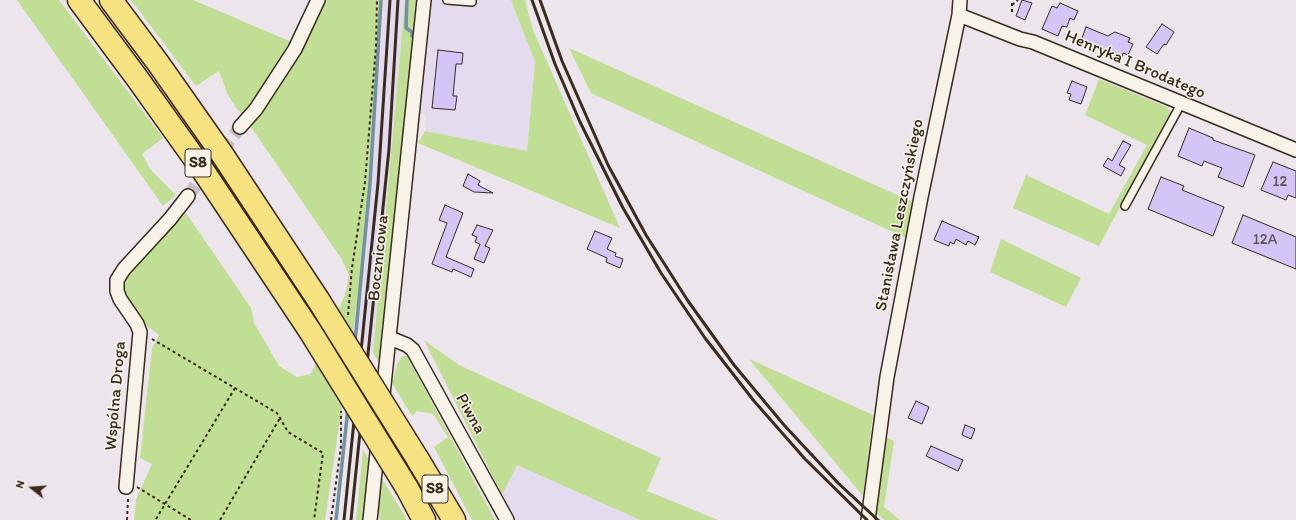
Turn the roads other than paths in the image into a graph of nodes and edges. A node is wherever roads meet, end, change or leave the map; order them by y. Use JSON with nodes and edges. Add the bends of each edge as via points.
{"nodes":[{"id":1,"x":79,"y":0,"type":"edge"},
{"id":2,"x":110,"y":0,"type":"edge"},
{"id":3,"x":318,"y":0,"type":"edge"},
{"id":4,"x":424,"y":0,"type":"edge"},
{"id":5,"x":447,"y":0,"type":"edge"},
{"id":6,"x":472,"y":0,"type":"edge"},
{"id":7,"x":960,"y":0,"type":"edge"},
{"id":8,"x":959,"y":15,"type":"junction"},
{"id":9,"x":1181,"y":104,"type":"junction"},
{"id":10,"x":240,"y":127,"type":"tunnel mouth"},
{"id":11,"x":1296,"y":150,"type":"edge"},
{"id":12,"x":188,"y":196,"type":"tunnel mouth"},
{"id":13,"x":1125,"y":206,"type":"dead end"},
{"id":14,"x":390,"y":338,"type":"junction"},
{"id":15,"x":126,"y":484,"type":"road end"},
{"id":16,"x":370,"y":520,"type":"edge"},
{"id":17,"x":424,"y":520,"type":"edge"},
{"id":18,"x":454,"y":520,"type":"edge"},
{"id":19,"x":507,"y":520,"type":"edge"},
{"id":20,"x":868,"y":520,"type":"edge"}],
"edges":[{"from":1,"to":17,"type":"highway","number":"S8","bridge":true,"via":[[202,169],[310,331]]},
{"from":2,"to":18,"type":"highway","number":"S8","bridge":true,"via":[[222,154],[319,300]]},
{"from":3,"to":10,"type":"street","via":[[296,49],[256,109]]},
{"from":4,"to":14,"type":"street","name":"Bocznicowa"},
{"from":5,"to":6,"type":"lane"},
{"from":7,"to":8,"type":"street","name":"Stanisława Leszczyńskiego"},
{"from":8,"to":9,"type":"street","name":"Henryka I Brodatego","via":[[1033,42]]},
{"from":8,"to":20,"type":"street","name":"Stanisława Leszczyńskiego","via":[[886,378]]},
{"from":9,"to":11,"type":"street","name":"Henryka I Brodatego"},
{"from":9,"to":13,"type":"lane"},
{"from":12,"to":15,"type":"street","name":"Wspólna Droga","via":[[117,280],[120,299],[140,332]]},
{"from":14,"to":16,"type":"street","name":"Bocznicowa"},
{"from":14,"to":19,"type":"street","name":"Piwna","via":[[403,342],[414,350]]}]}
